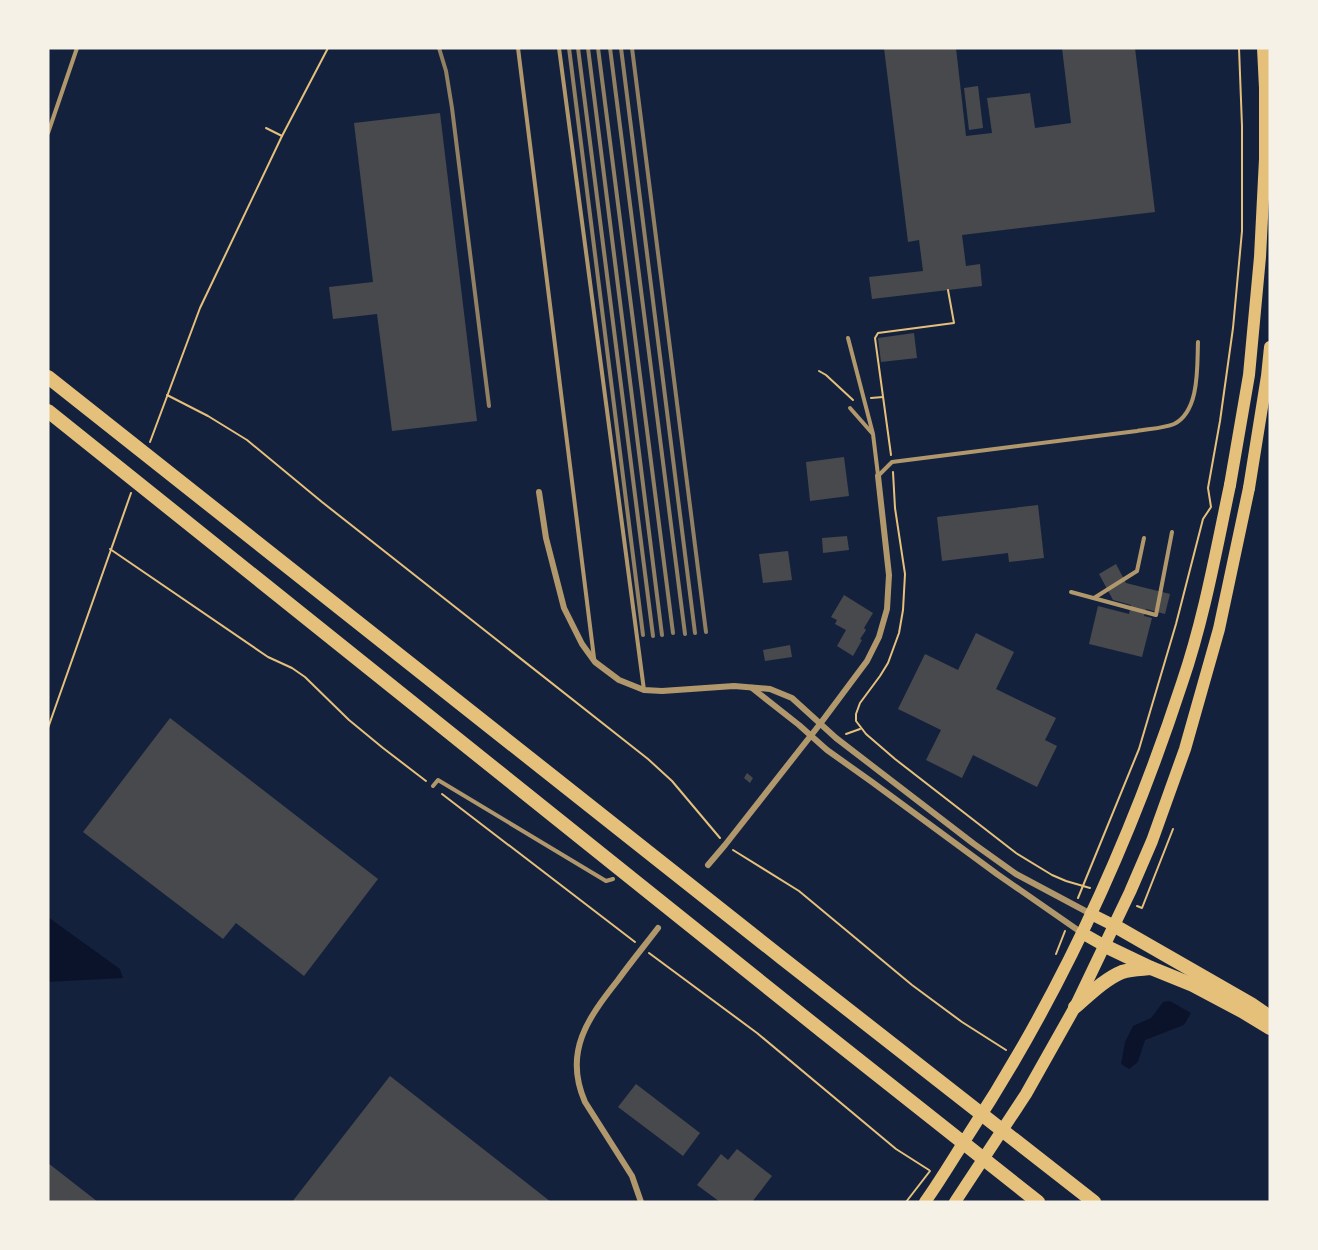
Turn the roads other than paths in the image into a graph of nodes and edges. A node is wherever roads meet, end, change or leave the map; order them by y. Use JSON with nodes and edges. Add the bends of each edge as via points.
{"nodes":[{"id":1,"x":77,"y":48,"type":"edge"},
{"id":2,"x":518,"y":48,"type":"edge"},
{"id":3,"x":559,"y":48,"type":"edge"},
{"id":4,"x":1263,"y":48,"type":"edge"},
{"id":5,"x":48,"y":133,"type":"edge"},
{"id":6,"x":848,"y":338,"type":"dead end"},
{"id":7,"x":1198,"y":342,"type":"dead end"},
{"id":8,"x":1270,"y":347,"type":"edge"},
{"id":9,"x":48,"y":377,"type":"edge"},
{"id":10,"x":850,"y":408,"type":"dead end"},
{"id":11,"x":48,"y":411,"type":"edge"},
{"id":12,"x":873,"y":434,"type":"junction"},
{"id":13,"x":878,"y":476,"type":"junction"},
{"id":14,"x":539,"y":492,"type":"dead end"},
{"id":15,"x":1172,"y":532,"type":"dead end"},
{"id":16,"x":1144,"y":538,"type":"dead end"},
{"id":17,"x":1071,"y":592,"type":"dead end"},
{"id":18,"x":1094,"y":598,"type":"junction"},
{"id":19,"x":595,"y":662,"type":"junction"},
{"id":20,"x":752,"y":688,"type":"junction"},
{"id":21,"x":644,"y":690,"type":"junction"},
{"id":22,"x":820,"y":724,"type":"junction"},
{"id":23,"x":813,"y":732,"type":"junction"},
{"id":24,"x":433,"y":786,"type":"road end"},
{"id":25,"x":708,"y":865,"type":"dead end"},
{"id":26,"x":613,"y":879,"type":"dead end"},
{"id":27,"x":1091,"y":914,"type":"junction"},
{"id":28,"x":1114,"y":926,"type":"junction"},
{"id":29,"x":658,"y":928,"type":"dead end"},
{"id":30,"x":1082,"y":933,"type":"junction"},
{"id":31,"x":1105,"y":946,"type":"junction"},
{"id":32,"x":1151,"y":968,"type":"junction"},
{"id":33,"x":1075,"y":1007,"type":"junction"},
{"id":34,"x":1270,"y":1017,"type":"edge"},
{"id":35,"x":1270,"y":1028,"type":"edge"},
{"id":36,"x":641,"y":1202,"type":"edge"},
{"id":37,"x":925,"y":1202,"type":"edge"},
{"id":38,"x":955,"y":1202,"type":"edge"},
{"id":39,"x":1038,"y":1202,"type":"edge"},
{"id":40,"x":1094,"y":1202,"type":"edge"}],
"edges":[{"from":1,"to":5,"type":"lane"},
{"from":2,"to":19,"type":"lane"},
{"from":3,"to":21,"type":"lane"},
{"from":4,"to":27,"type":"main road","via":[[1265,159],[1260,257],[1249,375],[1230,484],[1183,682],[1130,824]]},
{"from":6,"to":12,"type":"lane"},
{"from":7,"to":13,"type":"lane","via":[[1195,393],[1191,406],[1174,424],[892,462]]},
{"from":8,"to":28,"type":"main road","via":[[1250,488],[1219,629],[1185,749],[1152,841]]},
{"from":9,"to":40,"type":"highway"},
{"from":10,"to":12,"type":"lane"},
{"from":11,"to":39,"type":"highway"},
{"from":12,"to":13,"type":"lane"},
{"from":13,"to":22,"type":"street","via":[[889,575],[887,609],[867,661]]},
{"from":14,"to":19,"type":"street","via":[[564,608]]},
{"from":15,"to":18,"type":"lane","via":[[1156,615]]},
{"from":16,"to":18,"type":"lane","via":[[1137,571]]},
{"from":17,"to":18,"type":"lane"},
{"from":19,"to":21,"type":"street","via":[[619,680]]},
{"from":20,"to":21,"type":"street"},
{"from":20,"to":22,"type":"street","via":[[770,689],[792,698]]},
{"from":20,"to":23,"type":"street"},
{"from":22,"to":23,"type":"street"},
{"from":22,"to":27,"type":"street","via":[[1016,874]]},
{"from":23,"to":25,"type":"street"},
{"from":23,"to":30,"type":"street","via":[[827,750]]},
{"from":24,"to":26,"type":"lane","via":[[438,780],[606,881]]},
{"from":27,"to":28,"type":"main road"},
{"from":27,"to":30,"type":"main road"},
{"from":28,"to":31,"type":"main road"},
{"from":28,"to":34,"type":"highway"},
{"from":29,"to":36,"type":"street","via":[[594,1011],[577,1051],[579,1090],[632,1176]]},
{"from":30,"to":31,"type":"main road"},
{"from":30,"to":37,"type":"main road","via":[[1002,1084]]},
{"from":31,"to":32,"type":"highway"},
{"from":31,"to":33,"type":"main road"},
{"from":32,"to":33,"type":"highway","via":[[1122,972]]},
{"from":32,"to":35,"type":"highway","via":[[1193,985]]},
{"from":33,"to":38,"type":"main road","via":[[1026,1094]]}]}
